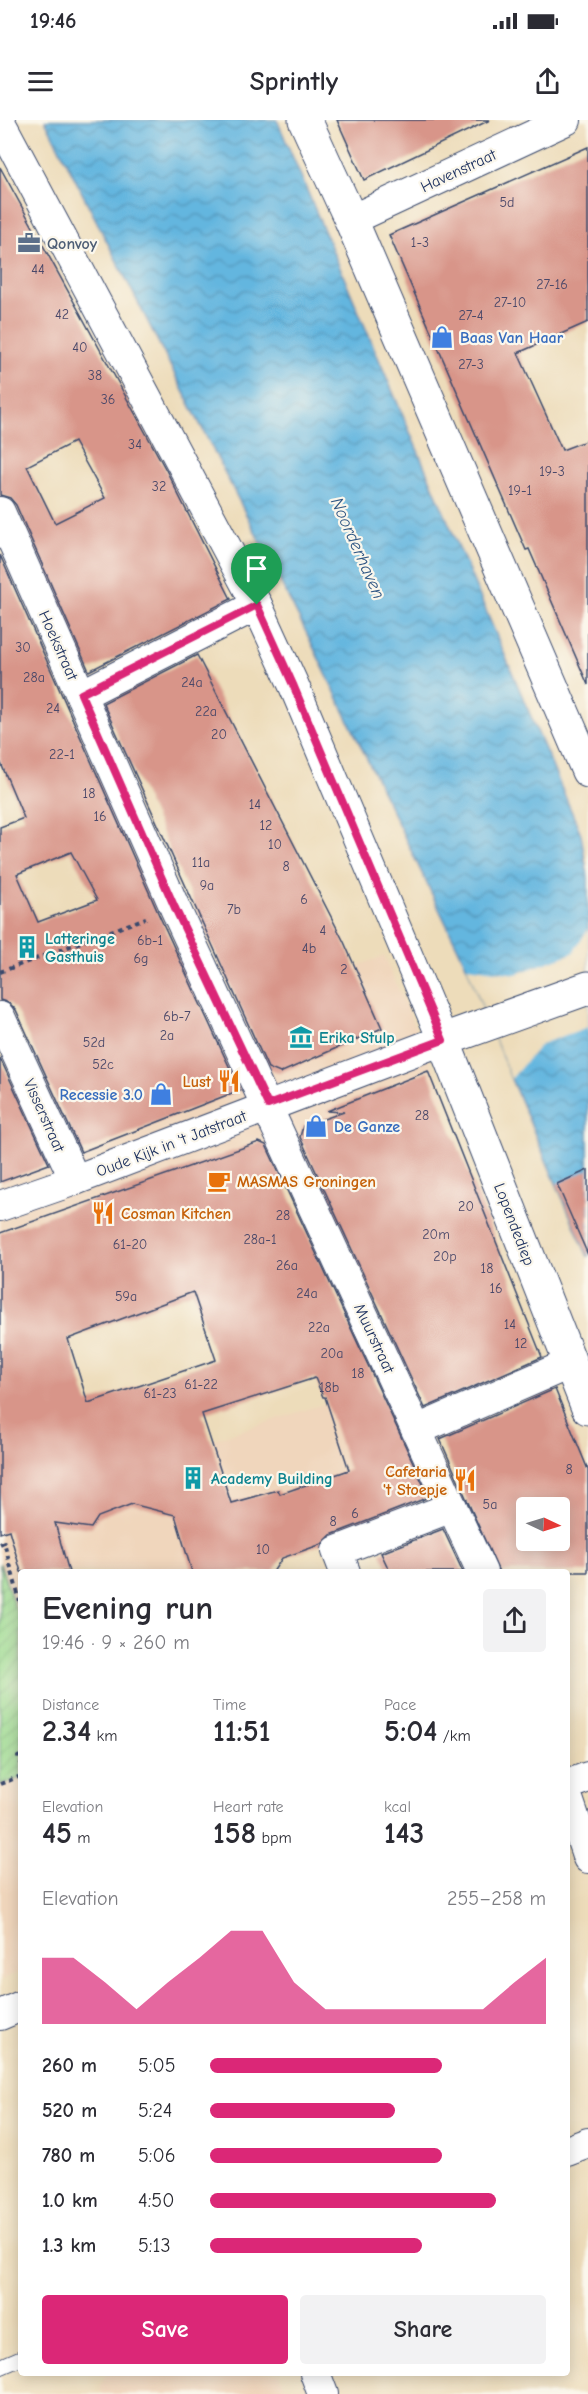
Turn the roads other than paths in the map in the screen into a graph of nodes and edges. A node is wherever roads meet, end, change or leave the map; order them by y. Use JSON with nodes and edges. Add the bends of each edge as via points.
{"nodes":[{"id":1,"x":305,"y":120,"type":"edge"},
{"id":2,"x":566,"y":120,"type":"edge"},
{"id":3,"x":0,"y":122,"type":"edge"},
{"id":4,"x":351,"y":220,"type":"junction"},
{"id":5,"x":0,"y":512,"type":"edge"},
{"id":6,"x":257,"y":605,"type":"junction"},
{"id":7,"x":81,"y":694,"type":"junction"},
{"id":8,"x":588,"y":771,"type":"edge"},
{"id":9,"x":588,"y":988,"type":"edge"},
{"id":10,"x":0,"y":1017,"type":"edge"},
{"id":11,"x":443,"y":1040,"type":"junction"},
{"id":12,"x":268,"y":1105,"type":"junction"},
{"id":13,"x":75,"y":1180,"type":"junction"},
{"id":14,"x":0,"y":1206,"type":"edge"},
{"id":15,"x":569,"y":1364,"type":"junction"},
{"id":16,"x":588,"y":1408,"type":"edge"},
{"id":17,"x":417,"y":1430,"type":"junction"},
{"id":18,"x":453,"y":1507,"type":"junction"},
{"id":19,"x":344,"y":1569,"type":"edge"},
{"id":20,"x":481,"y":1569,"type":"edge"},
{"id":21,"x":588,"y":1777,"type":"edge"},
{"id":22,"x":570,"y":1784,"type":"edge"},
{"id":23,"x":570,"y":1805,"type":"edge"},
{"id":24,"x":588,"y":1858,"type":"edge"},
{"id":25,"x":18,"y":2007,"type":"edge"},
{"id":26,"x":0,"y":2015,"type":"edge"},
{"id":27,"x":18,"y":2359,"type":"edge"},
{"id":28,"x":0,"y":2367,"type":"edge"},
{"id":29,"x":316,"y":2376,"type":"edge"},
{"id":30,"x":323,"y":2394,"type":"edge"}],
"edges":[{"from":1,"to":4,"type":"street"},
{"from":2,"to":4,"type":"street","name":"Havenstraat"},
{"from":3,"to":6,"type":"street"},
{"from":4,"to":8,"type":"street"},
{"from":5,"to":7,"type":"street","name":"Hoekstraat"},
{"from":6,"to":7,"type":"street"},
{"from":6,"to":11,"type":"street"},
{"from":7,"to":12,"type":"street","name":"Hoekstraat","via":[[175,908]]},
{"from":9,"to":11,"type":"street"},
{"from":10,"to":13,"type":"street","name":"Visserstraat"},
{"from":11,"to":12,"type":"street","name":"Oude Kijk in 't Jatstraat"},
{"from":11,"to":15,"type":"street","name":"Lopendediep"},
{"from":12,"to":13,"type":"street","name":"Oude Kijk in 't Jatstraat"},
{"from":12,"to":17,"type":"street","name":"Muurstraat"},
{"from":13,"to":14,"type":"street","name":"Oude Kijk in 't Jatstraat"},
{"from":15,"to":16,"type":"street","name":"Lopendediep"},
{"from":15,"to":17,"type":"street"},
{"from":17,"to":18,"type":"street","name":"Muurstraat"},
{"from":18,"to":19,"type":"street","via":[[337,1551]]},
{"from":18,"to":20,"type":"street","name":"Muurstraat"},
{"from":21,"to":22,"type":"street"},
{"from":23,"to":24,"type":"street"},
{"from":25,"to":26,"type":"street"},
{"from":27,"to":28,"type":"lane"},
{"from":29,"to":30,"type":"street"}]}
